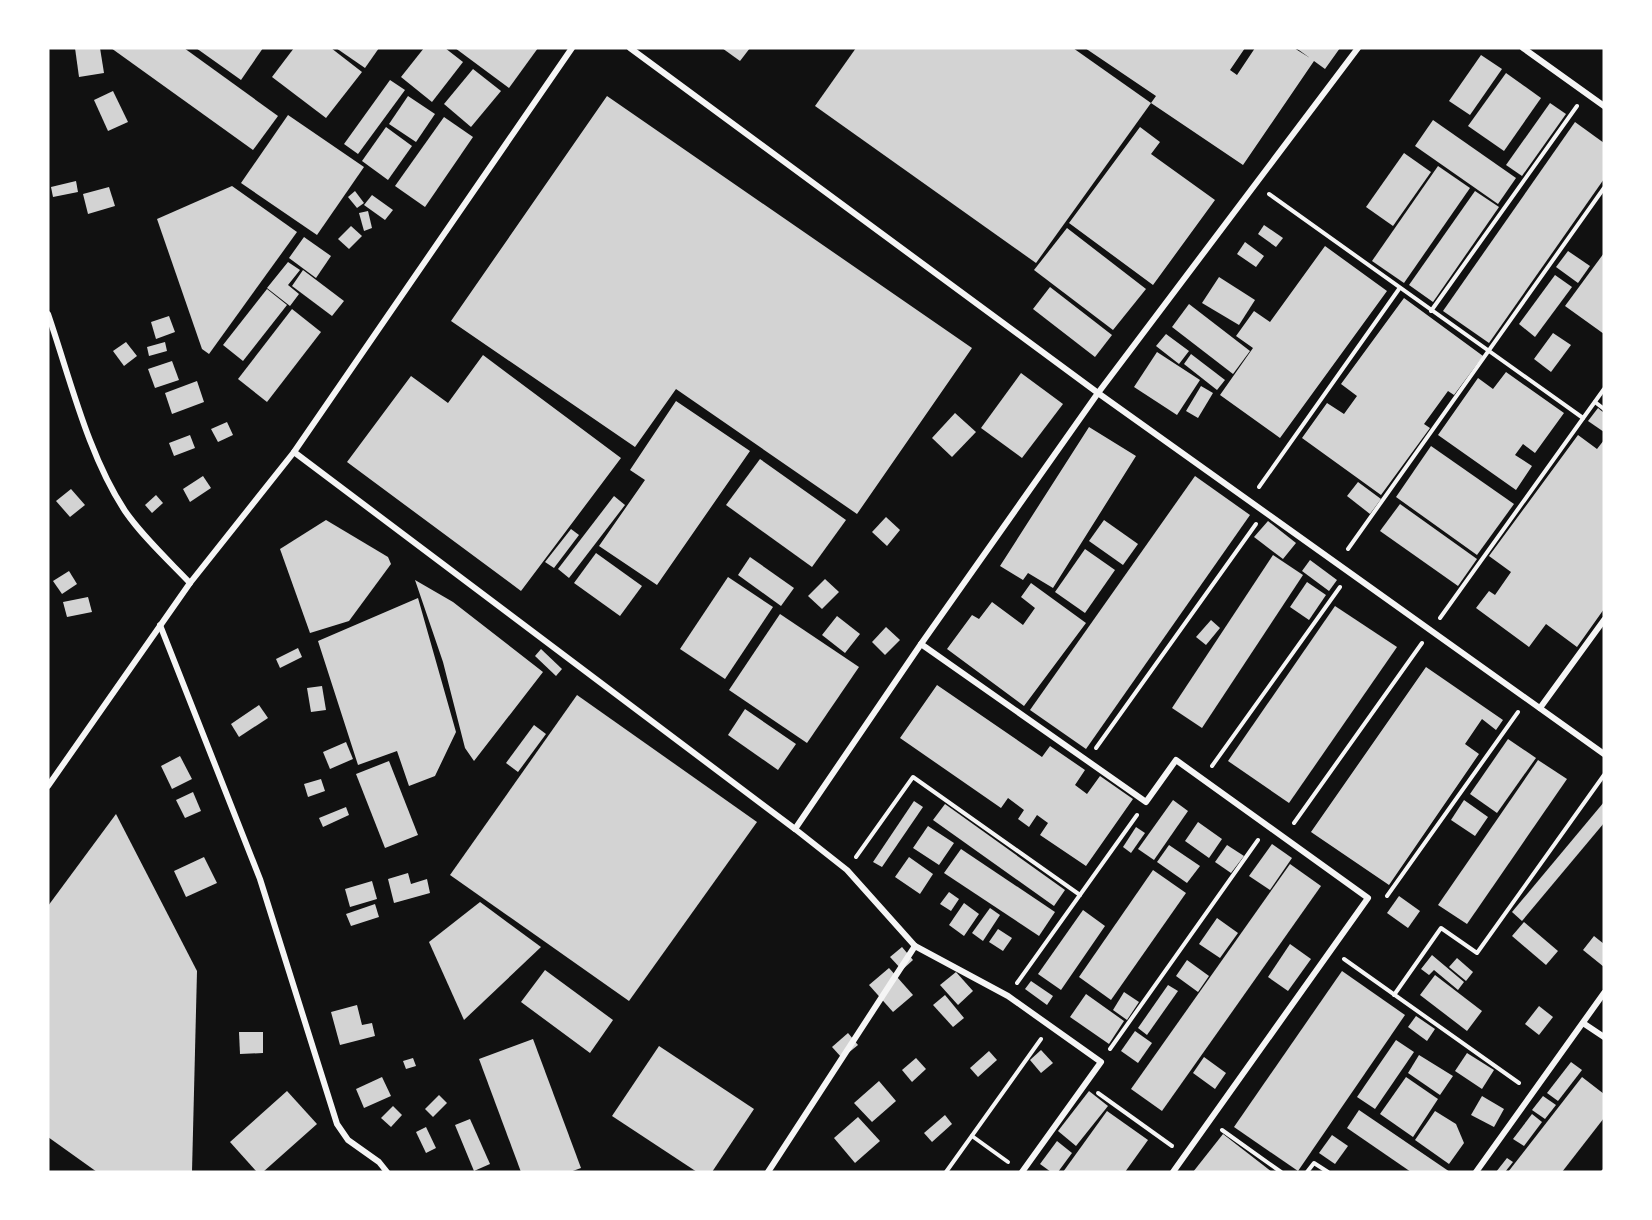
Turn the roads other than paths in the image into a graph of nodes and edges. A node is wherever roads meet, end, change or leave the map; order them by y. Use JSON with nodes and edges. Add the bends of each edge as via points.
{"nodes":[{"id":1,"x":572,"y":48,"type":"edge"},
{"id":2,"x":630,"y":48,"type":"edge"},
{"id":3,"x":1358,"y":48,"type":"edge"},
{"id":4,"x":1523,"y":48,"type":"edge"},
{"id":5,"x":1604,"y":106,"type":"edge"},
{"id":6,"x":48,"y":314,"type":"edge"},
{"id":7,"x":1098,"y":393,"type":"junction"},
{"id":8,"x":294,"y":452,"type":"junction"},
{"id":9,"x":190,"y":583,"type":"junction"},
{"id":10,"x":1604,"y":620,"type":"edge"},
{"id":11,"x":160,"y":625,"type":"junction"},
{"id":12,"x":921,"y":644,"type":"junction"},
{"id":13,"x":1540,"y":708,"type":"junction"},
{"id":14,"x":1604,"y":754,"type":"edge"},
{"id":15,"x":48,"y":786,"type":"edge"},
{"id":16,"x":795,"y":829,"type":"junction"},
{"id":17,"x":915,"y":946,"type":"junction"},
{"id":18,"x":1604,"y":993,"type":"edge"},
{"id":19,"x":1583,"y":1023,"type":"junction"},
{"id":20,"x":1604,"y":1037,"type":"edge"},
{"id":21,"x":387,"y":1172,"type":"edge"},
{"id":22,"x":768,"y":1172,"type":"edge"},
{"id":23,"x":1022,"y":1172,"type":"edge"},
{"id":24,"x":1173,"y":1172,"type":"edge"},
{"id":25,"x":1476,"y":1172,"type":"edge"}],
"edges":[{"from":1,"to":8,"type":"street"},
{"from":2,"to":7,"type":"street"},
{"from":3,"to":7,"type":"street"},
{"from":4,"to":5,"type":"street"},
{"from":6,"to":9,"type":"street","via":[[104,474],[126,512]]},
{"from":7,"to":12,"type":"street"},
{"from":7,"to":13,"type":"street"},
{"from":8,"to":9,"type":"street"},
{"from":8,"to":16,"type":"street"},
{"from":9,"to":11,"type":"street"},
{"from":10,"to":13,"type":"street"},
{"from":11,"to":15,"type":"street"},
{"from":11,"to":21,"type":"street","via":[[260,879],[337,1124],[348,1140]]},
{"from":12,"to":16,"type":"street"},
{"from":12,"to":24,"type":"street","via":[[1146,802],[1176,760],[1368,898]]},
{"from":13,"to":14,"type":"street"},
{"from":16,"to":17,"type":"street","via":[[847,870]]},
{"from":17,"to":22,"type":"street"},
{"from":17,"to":23,"type":"street","via":[[1008,996],[1101,1062]]},
{"from":18,"to":19,"type":"street"},
{"from":19,"to":20,"type":"street"},
{"from":19,"to":25,"type":"street"}]}
